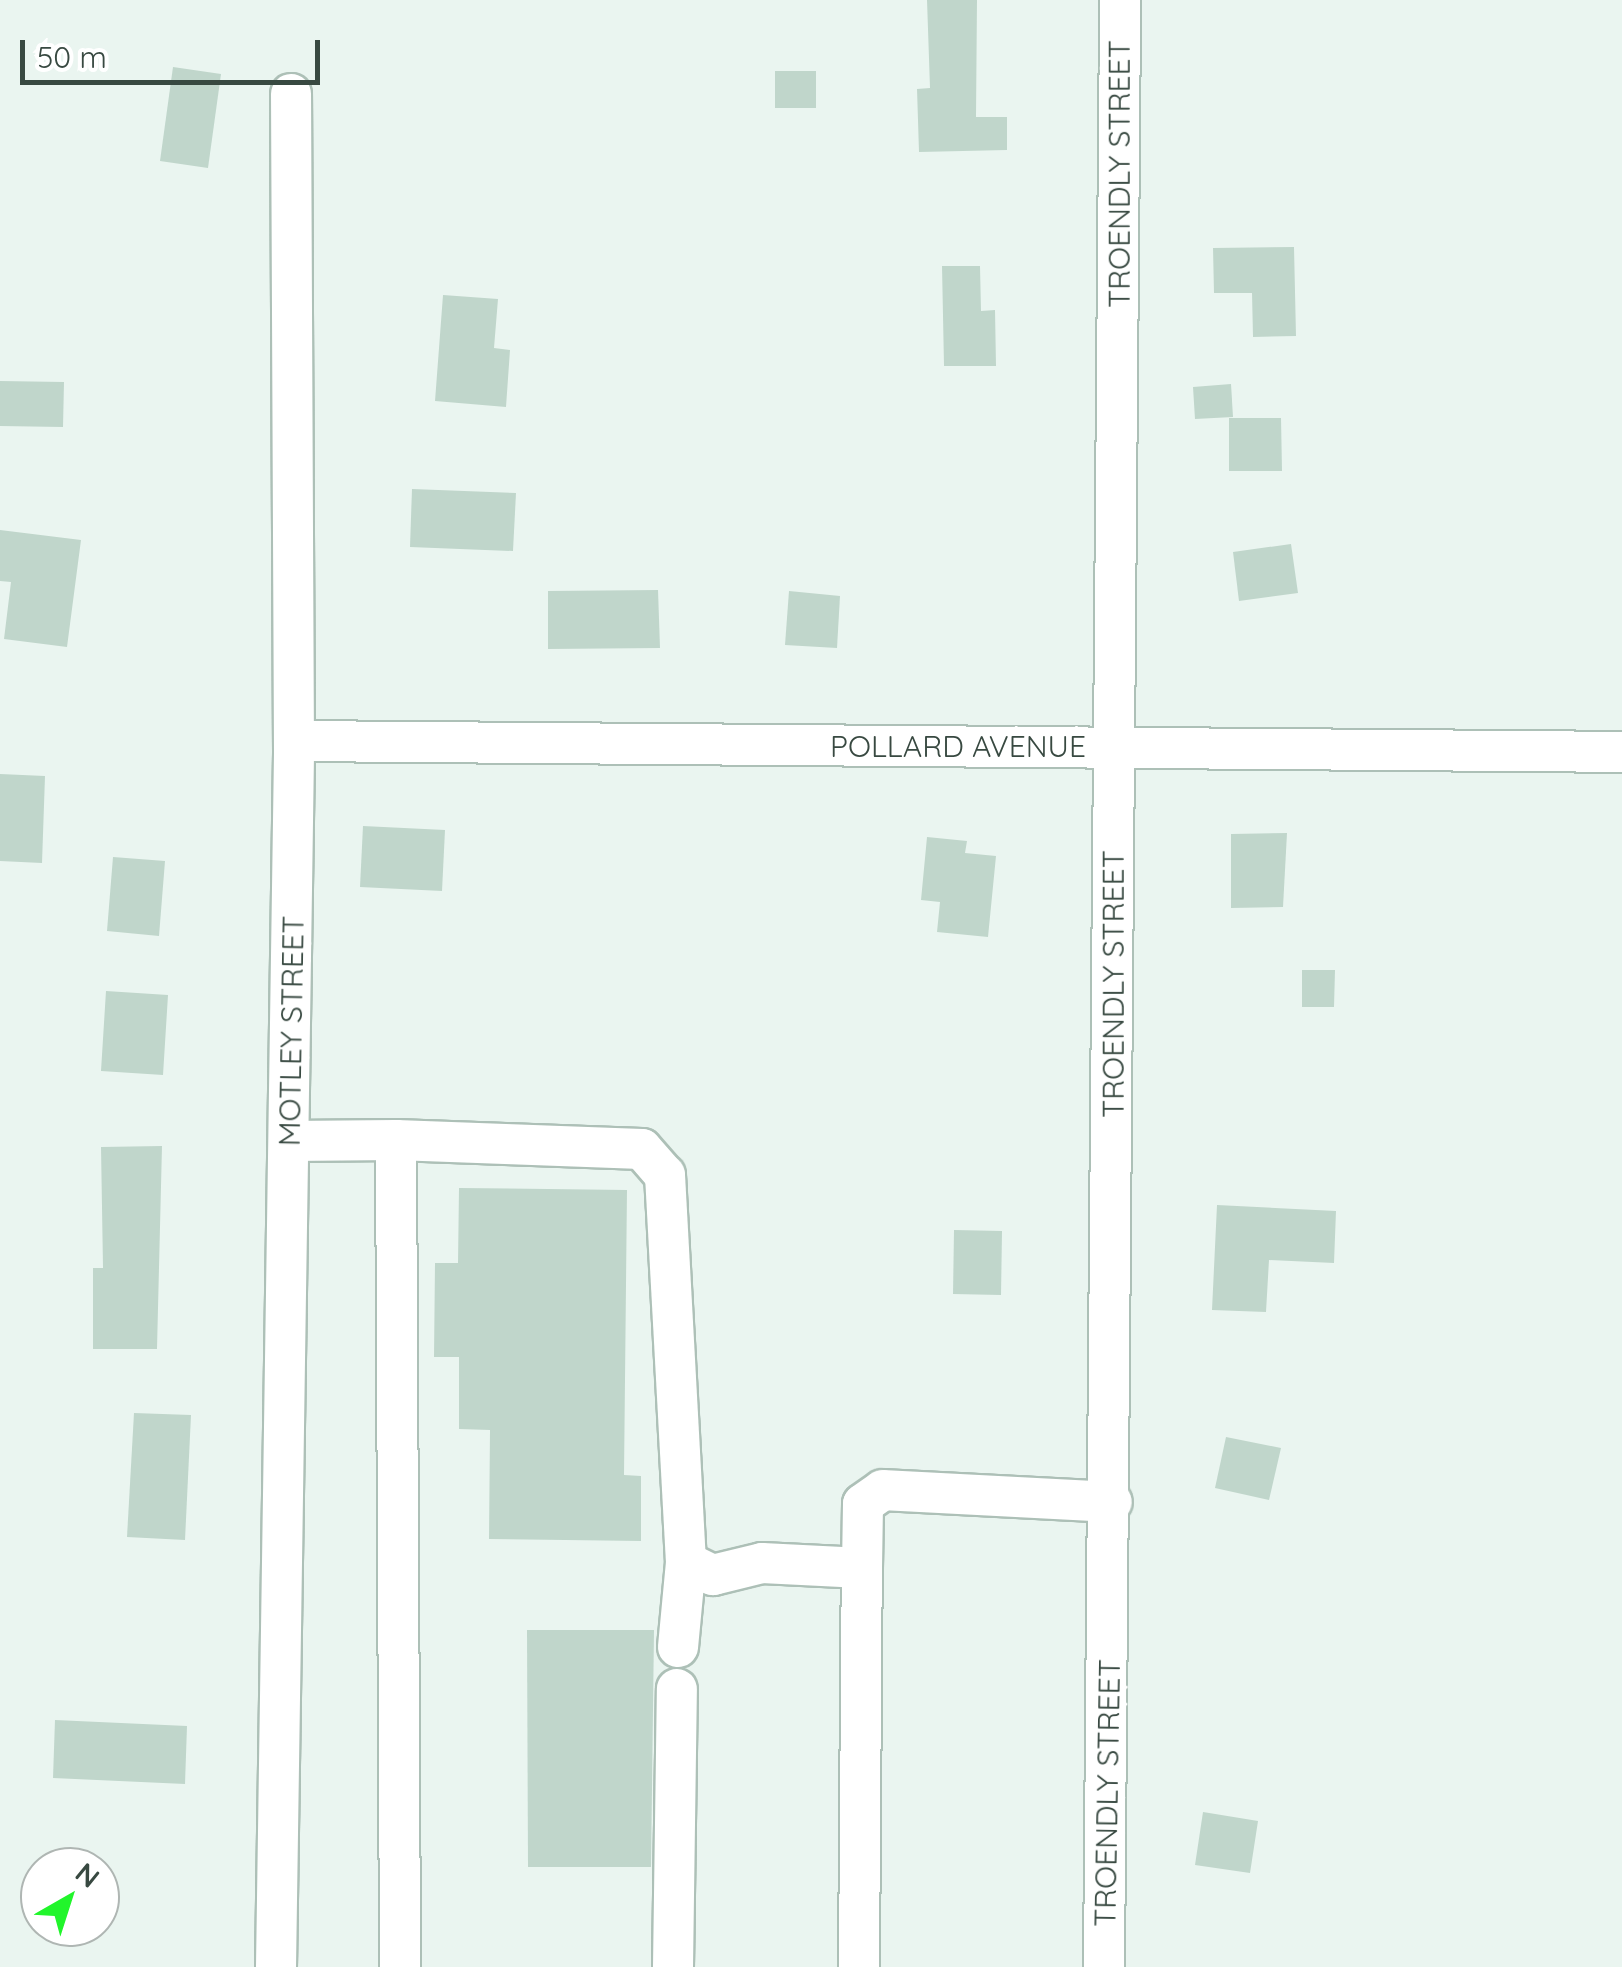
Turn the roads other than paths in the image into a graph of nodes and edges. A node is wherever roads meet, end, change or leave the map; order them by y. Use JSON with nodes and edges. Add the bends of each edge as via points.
{"nodes":[{"id":1,"x":1120,"y":0,"type":"edge"},
{"id":2,"x":291,"y":94,"type":"dead end"},
{"id":3,"x":294,"y":741,"type":"junction"},
{"id":4,"x":1114,"y":746,"type":"junction"},
{"id":5,"x":1622,"y":752,"type":"edge"},
{"id":6,"x":396,"y":1140,"type":"junction"},
{"id":7,"x":290,"y":1141,"type":"junction"},
{"id":8,"x":1112,"y":1502,"type":"junction"},
{"id":9,"x":686,"y":1562,"type":"junction"},
{"id":10,"x":862,"y":1568,"type":"junction"},
{"id":11,"x":678,"y":1647,"type":"dead end"},
{"id":12,"x":677,"y":1690,"type":"dead end"},
{"id":13,"x":276,"y":1967,"type":"edge"},
{"id":14,"x":400,"y":1967,"type":"edge"},
{"id":15,"x":674,"y":1967,"type":"edge"},
{"id":16,"x":859,"y":1967,"type":"edge"},
{"id":17,"x":1104,"y":1967,"type":"edge"}],
"edges":[{"from":1,"to":4,"type":"street","name":"TROENDLY STREET"},
{"from":2,"to":3,"type":"street","name":"MOTLEY STREET"},
{"from":3,"to":4,"type":"street","name":"POLLARD AVENUE"},
{"from":3,"to":7,"type":"street","name":"MOTLEY STREET"},
{"from":4,"to":5,"type":"street","name":"POLLARD AVENUE"},
{"from":4,"to":8,"type":"street","name":"TROENDLY STREET"},
{"from":6,"to":7,"type":"street"},
{"from":6,"to":9,"type":"street","via":[[642,1149],[665,1175]]},
{"from":6,"to":14,"type":"street"},
{"from":7,"to":13,"type":"street","name":"MOTLEY STREET"},
{"from":8,"to":10,"type":"street","via":[[883,1490],[862,1504]]},
{"from":8,"to":17,"type":"street","name":"TROENDLY STREET"},
{"from":9,"to":10,"type":"street","via":[[713,1575],[762,1563]]},
{"from":9,"to":11,"type":"street"},
{"from":10,"to":16,"type":"street"},
{"from":12,"to":15,"type":"street"}]}
